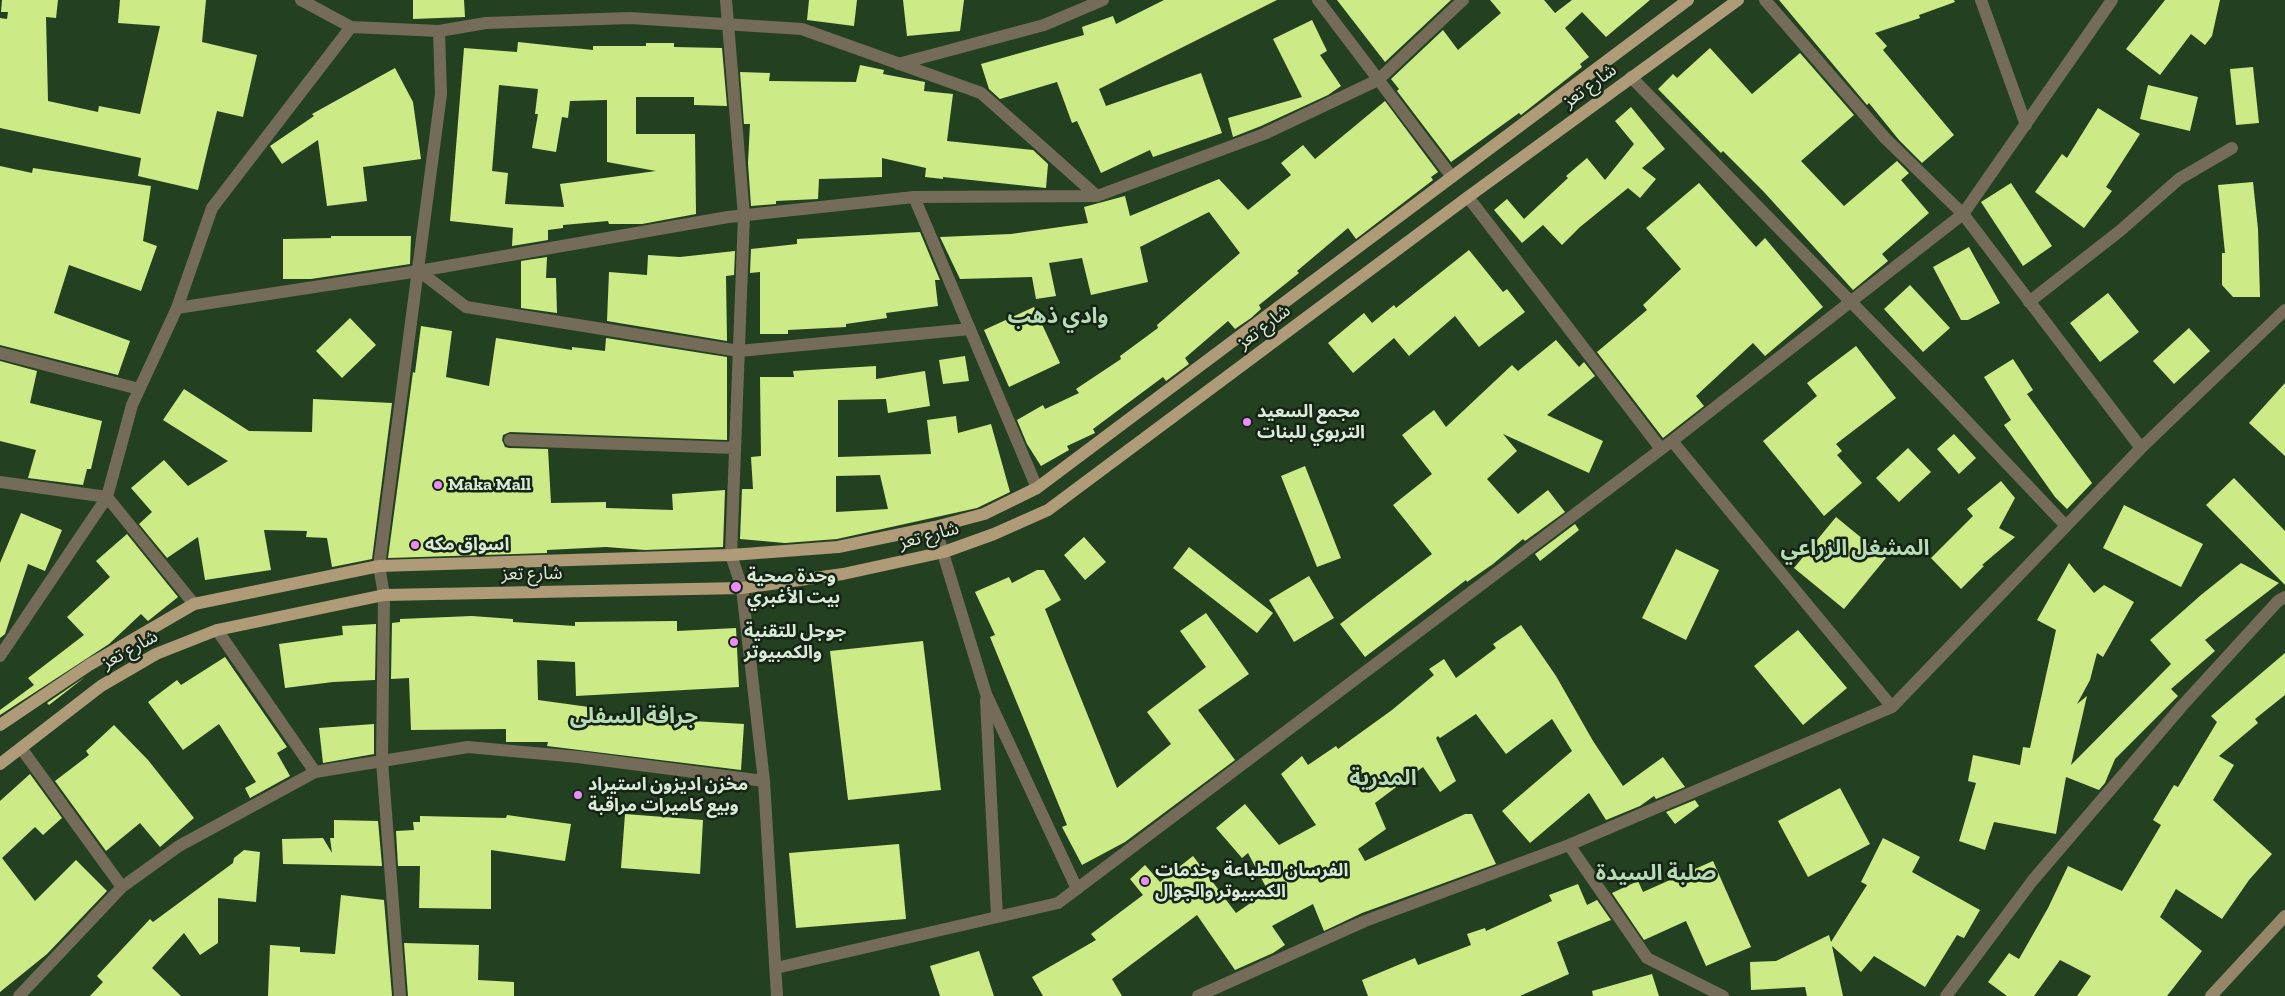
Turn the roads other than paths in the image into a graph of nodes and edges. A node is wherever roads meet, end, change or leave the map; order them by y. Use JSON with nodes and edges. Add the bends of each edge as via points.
{"nodes":[{"id":1,"x":301,"y":0,"type":"edge"},
{"id":2,"x":726,"y":0,"type":"edge"},
{"id":3,"x":1103,"y":0,"type":"edge"},
{"id":4,"x":1318,"y":0,"type":"edge"},
{"id":5,"x":1464,"y":0,"type":"edge"},
{"id":6,"x":1688,"y":0,"type":"edge"},
{"id":7,"x":1738,"y":0,"type":"edge"},
{"id":8,"x":1765,"y":0,"type":"edge"},
{"id":9,"x":1980,"y":0,"type":"edge"},
{"id":10,"x":2112,"y":0,"type":"edge"},
{"id":11,"x":728,"y":25,"type":"junction"},
{"id":12,"x":351,"y":27,"type":"junction"},
{"id":13,"x":439,"y":31,"type":"junction"},
{"id":14,"x":898,"y":64,"type":"junction"},
{"id":15,"x":1631,"y":77,"type":"junction"},
{"id":16,"x":1378,"y":80,"type":"junction"},
{"id":17,"x":2026,"y":125,"type":"junction"},
{"id":18,"x":2232,"y":148,"type":"dead end"},
{"id":19,"x":1452,"y":177,"type":"junction"},
{"id":20,"x":914,"y":196,"type":"junction"},
{"id":21,"x":1097,"y":196,"type":"junction"},
{"id":22,"x":1468,"y":197,"type":"junction"},
{"id":23,"x":1963,"y":214,"type":"junction"},
{"id":24,"x":744,"y":216,"type":"junction"},
{"id":25,"x":420,"y":271,"type":"junction"},
{"id":26,"x":1850,"y":302,"type":"junction"},
{"id":27,"x":2030,"y":302,"type":"junction"},
{"id":28,"x":177,"y":308,"type":"junction"},
{"id":29,"x":2285,"y":310,"type":"edge"},
{"id":30,"x":970,"y":329,"type":"junction"},
{"id":31,"x":739,"y":351,"type":"junction"},
{"id":32,"x":0,"y":353,"type":"edge"},
{"id":33,"x":139,"y":389,"type":"junction"},
{"id":34,"x":510,"y":440,"type":"dead end"},
{"id":35,"x":1672,"y":441,"type":"junction"},
{"id":36,"x":735,"y":448,"type":"junction"},
{"id":37,"x":1661,"y":448,"type":"junction"},
{"id":38,"x":2141,"y":448,"type":"junction"},
{"id":39,"x":0,"y":482,"type":"edge"},
{"id":40,"x":1037,"y":488,"type":"junction"},
{"id":41,"x":107,"y":497,"type":"junction"},
{"id":42,"x":2066,"y":526,"type":"junction"},
{"id":43,"x":935,"y":527,"type":"junction"},
{"id":44,"x":944,"y":552,"type":"junction"},
{"id":45,"x":731,"y":555,"type":"junction"},
{"id":46,"x":378,"y":566,"type":"junction"},
{"id":47,"x":742,"y":588,"type":"junction"},
{"id":48,"x":384,"y":595,"type":"junction"},
{"id":49,"x":2285,"y":597,"type":"edge"},
{"id":50,"x":194,"y":604,"type":"junction"},
{"id":51,"x":217,"y":630,"type":"junction"},
{"id":52,"x":0,"y":656,"type":"edge"},
{"id":53,"x":986,"y":694,"type":"junction"},
{"id":54,"x":1892,"y":707,"type":"junction"},
{"id":55,"x":0,"y":725,"type":"edge"},
{"id":56,"x":21,"y":748,"type":"junction"},
{"id":57,"x":382,"y":761,"type":"junction"},
{"id":58,"x":0,"y":764,"type":"edge"},
{"id":59,"x":315,"y":772,"type":"junction"},
{"id":60,"x":764,"y":780,"type":"junction"},
{"id":61,"x":1569,"y":844,"type":"junction"},
{"id":62,"x":122,"y":887,"type":"junction"},
{"id":63,"x":1077,"y":889,"type":"junction"},
{"id":64,"x":2285,"y":916,"type":"edge"},
{"id":65,"x":997,"y":917,"type":"junction"},
{"id":66,"x":776,"y":968,"type":"junction"},
{"id":67,"x":19,"y":996,"type":"edge"},
{"id":68,"x":400,"y":996,"type":"edge"},
{"id":69,"x":777,"y":996,"type":"edge"},
{"id":70,"x":1198,"y":996,"type":"edge"},
{"id":71,"x":1723,"y":996,"type":"edge"},
{"id":72,"x":1946,"y":996,"type":"edge"},
{"id":73,"x":2211,"y":996,"type":"edge"}],
"edges":[{"from":1,"to":12,"type":"street"},
{"from":2,"to":11,"type":"street"},
{"from":3,"to":14,"type":"street","via":[[1044,25]]},
{"from":4,"to":16,"type":"street"},
{"from":5,"to":16,"type":"street"},
{"from":6,"to":19,"type":"main road","name":"شارع تعز"},
{"from":7,"to":15,"type":"main road","name":"شارع تعز"},
{"from":8,"to":23,"type":"street","via":[[1885,138]]},
{"from":9,"to":17,"type":"street"},
{"from":10,"to":17,"type":"street"},
{"from":11,"to":13,"type":"street","via":[[630,18],[486,23]]},
{"from":11,"to":14,"type":"street","via":[[802,30]]},
{"from":11,"to":24,"type":"street"},
{"from":12,"to":13,"type":"street"},
{"from":12,"to":28,"type":"street","via":[[212,208]]},
{"from":13,"to":25,"type":"street","via":[[441,94]]},
{"from":14,"to":21,"type":"street","via":[[981,93]]},
{"from":15,"to":22,"type":"main road","name":"شارع تعز"},
{"from":15,"to":26,"type":"street"},
{"from":16,"to":19,"type":"street"},
{"from":16,"to":21,"type":"street","via":[[1264,134]]},
{"from":17,"to":23,"type":"street"},
{"from":18,"to":27,"type":"street","via":[[2179,179]]},
{"from":19,"to":40,"type":"main road","name":"شارع تعز"},
{"from":20,"to":21,"type":"street"},
{"from":20,"to":24,"type":"street"},
{"from":20,"to":30,"type":"street"},
{"from":22,"to":37,"type":"street"},
{"from":22,"to":44,"type":"main road","name":"شارع تعز","via":[[1048,510]]},
{"from":23,"to":26,"type":"street"},
{"from":23,"to":27,"type":"street"},
{"from":24,"to":25,"type":"street"},
{"from":24,"to":31,"type":"street"},
{"from":25,"to":28,"type":"street"},
{"from":25,"to":31,"type":"street","via":[[466,308]]},
{"from":25,"to":46,"type":"street"},
{"from":26,"to":35,"type":"street"},
{"from":26,"to":42,"type":"street"},
{"from":27,"to":38,"type":"street"},
{"from":28,"to":33,"type":"street"},
{"from":29,"to":38,"type":"street"},
{"from":30,"to":31,"type":"street"},
{"from":30,"to":40,"type":"street"},
{"from":31,"to":36,"type":"street"},
{"from":32,"to":33,"type":"street"},
{"from":33,"to":41,"type":"street"},
{"from":34,"to":36,"type":"street"},
{"from":35,"to":37,"type":"street"},
{"from":35,"to":54,"type":"street"},
{"from":36,"to":45,"type":"street"},
{"from":37,"to":63,"type":"street"},
{"from":38,"to":42,"type":"street"},
{"from":39,"to":41,"type":"street"},
{"from":40,"to":43,"type":"main road","name":"شارع تعز","via":[[984,514]]},
{"from":41,"to":50,"type":"street"},
{"from":41,"to":52,"type":"street"},
{"from":42,"to":54,"type":"street"},
{"from":43,"to":44,"type":"street"},
{"from":43,"to":45,"type":"main road","name":"شارع تعز","via":[[838,547]]},
{"from":44,"to":47,"type":"main road","name":"شارع تعز","via":[[844,574]]},
{"from":44,"to":53,"type":"street"},
{"from":45,"to":46,"type":"main road","name":"شارع تعز"},
{"from":45,"to":47,"type":"street"},
{"from":46,"to":48,"type":"street"},
{"from":46,"to":50,"type":"main road","name":"شارع تعز"},
{"from":47,"to":48,"type":"main road","name":"شارع تعز"},
{"from":47,"to":60,"type":"street"},
{"from":48,"to":51,"type":"main road","name":"شارع تعز"},
{"from":48,"to":57,"type":"street"},
{"from":49,"to":72,"type":"street","via":[[2182,706],[2033,880]]},
{"from":50,"to":55,"type":"main road","name":"شارع تعز","via":[[89,665]]},
{"from":51,"to":56,"type":"main road","name":"شارع تعز","via":[[156,654],[101,686]]},
{"from":51,"to":59,"type":"street"},
{"from":53,"to":63,"type":"street"},
{"from":53,"to":65,"type":"street"},
{"from":54,"to":61,"type":"street"},
{"from":56,"to":58,"type":"main road","name":"شارع تعز"},
{"from":56,"to":62,"type":"street"},
{"from":57,"to":59,"type":"street"},
{"from":57,"to":60,"type":"street","via":[[468,747]]},
{"from":57,"to":68,"type":"street"},
{"from":59,"to":62,"type":"street","via":[[179,846]]},
{"from":60,"to":66,"type":"street"},
{"from":61,"to":70,"type":"street","via":[[1365,921]]},
{"from":61,"to":71,"type":"street","via":[[1647,958]]},
{"from":62,"to":67,"type":"street"},
{"from":63,"to":65,"type":"street","via":[[1058,903]]},
{"from":64,"to":73,"type":"main road"},
{"from":65,"to":66,"type":"street"},
{"from":66,"to":69,"type":"street"}]}
